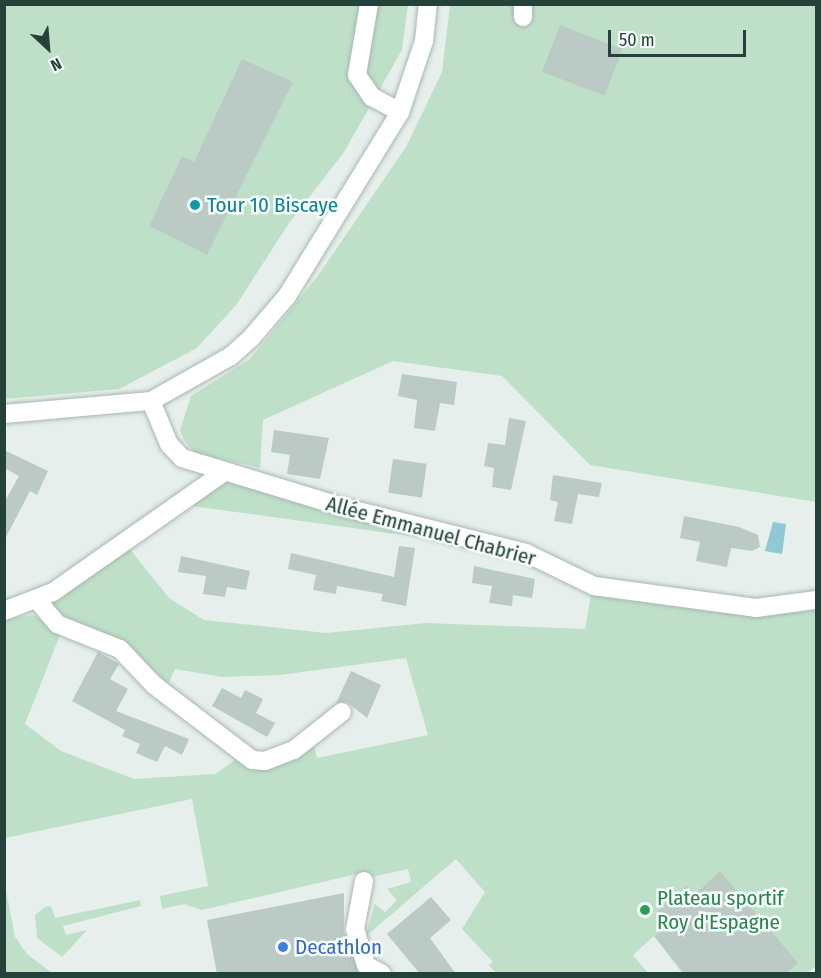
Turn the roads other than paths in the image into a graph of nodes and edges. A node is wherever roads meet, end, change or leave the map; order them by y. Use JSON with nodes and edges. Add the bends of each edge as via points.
{"nodes":[{"id":1,"x":369,"y":4,"type":"edge"},
{"id":2,"x":428,"y":4,"type":"edge"},
{"id":3,"x":400,"y":112,"type":"junction"},
{"id":4,"x":152,"y":401,"type":"junction"},
{"id":5,"x":4,"y":414,"type":"edge"},
{"id":6,"x":223,"y":473,"type":"junction"},
{"id":7,"x":816,"y":600,"type":"edge"},
{"id":8,"x":38,"y":601,"type":"junction"},
{"id":9,"x":4,"y":611,"type":"edge"},
{"id":10,"x":342,"y":712,"type":"dead end"},
{"id":11,"x":364,"y":881,"type":"dead end"},
{"id":12,"x":382,"y":974,"type":"edge"}],
"edges":[{"from":1,"to":3,"type":"street","via":[[357,75],[372,98]]},
{"from":2,"to":3,"type":"street","via":[[424,40]]},
{"from":3,"to":4,"type":"street","via":[[270,317],[231,356]]},
{"from":4,"to":5,"type":"street"},
{"from":4,"to":6,"type":"street","name":"Allée Emmanuel Chabrier","via":[[169,444],[182,458]]},
{"from":6,"to":7,"type":"street","name":"Allée Emmanuel Chabrier","via":[[526,553],[594,586],[756,608]]},
{"from":6,"to":8,"type":"street"},
{"from":8,"to":9,"type":"street"},
{"from":8,"to":10,"type":"street","via":[[57,624],[120,649],[154,685],[252,760],[265,761],[294,750]]},
{"from":11,"to":12,"type":"street","via":[[355,929],[366,965]]}]}
